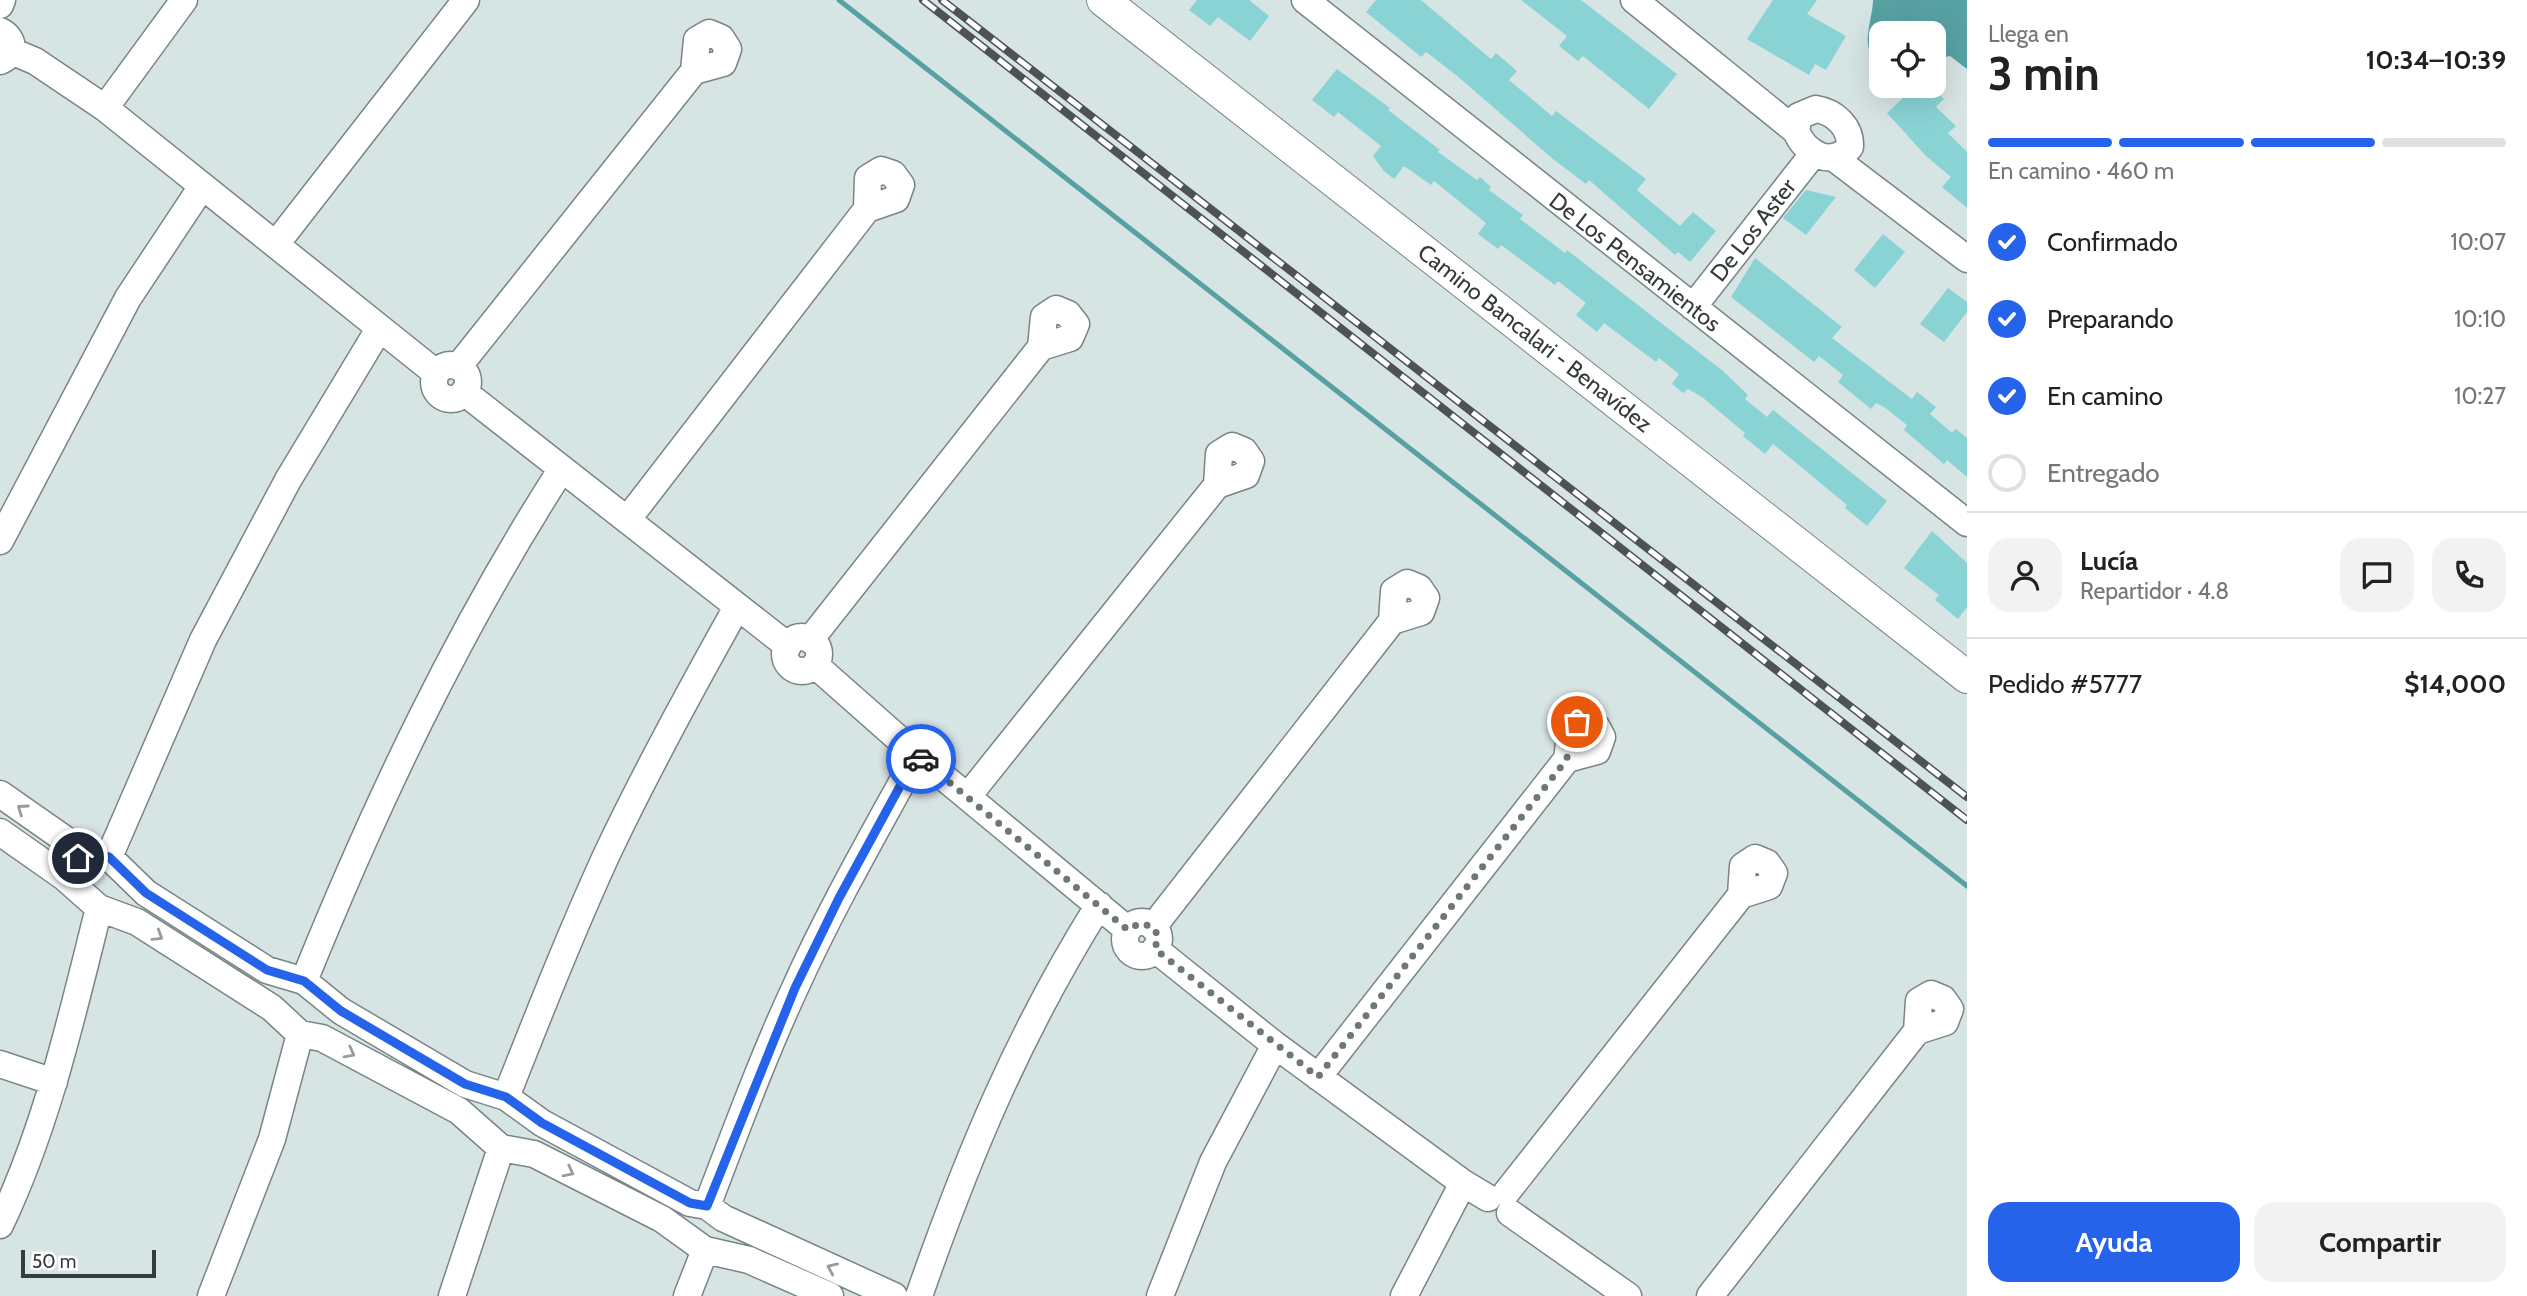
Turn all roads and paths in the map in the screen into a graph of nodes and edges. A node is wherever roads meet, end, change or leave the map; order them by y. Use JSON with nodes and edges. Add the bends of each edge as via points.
{"nodes":[{"id":1,"x":2,"y":0,"type":"edge"},
{"id":2,"x":184,"y":0,"type":"edge"},
{"id":3,"x":466,"y":0,"type":"edge"},
{"id":4,"x":1103,"y":0,"type":"edge"},
{"id":5,"x":1305,"y":0,"type":"edge"},
{"id":6,"x":1634,"y":0,"type":"edge"},
{"id":7,"x":0,"y":5,"type":"edge"},
{"id":8,"x":4,"y":48,"type":"edge"},
{"id":9,"x":694,"y":71,"type":"dead end"},
{"id":10,"x":1740,"y":85,"type":"junction"},
{"id":11,"x":105,"y":108,"type":"junction"},
{"id":12,"x":1816,"y":109,"type":"junction"},
{"id":13,"x":1847,"y":128,"type":"junction"},
{"id":14,"x":1796,"y":131,"type":"junction"},
{"id":15,"x":1824,"y":156,"type":"junction"},
{"id":16,"x":201,"y":188,"type":"junction"},
{"id":17,"x":1895,"y":202,"type":"junction"},
{"id":18,"x":867,"y":209,"type":"dead end"},
{"id":19,"x":276,"y":244,"type":"junction"},
{"id":20,"x":1967,"y":259,"type":"edge"},
{"id":21,"x":1693,"y":307,"type":"junction"},
{"id":22,"x":379,"y":329,"type":"junction"},
{"id":23,"x":1041,"y":347,"type":"dead end"},
{"id":24,"x":453,"y":378,"type":"junction"},
{"id":25,"x":561,"y":470,"type":"junction"},
{"id":26,"x":1217,"y":485,"type":"dead end"},
{"id":27,"x":627,"y":520,"type":"junction"},
{"id":28,"x":1967,"y":523,"type":"edge"},
{"id":29,"x":0,"y":541,"type":"edge"},
{"id":30,"x":737,"y":607,"type":"junction"},
{"id":31,"x":1392,"y":621,"type":"dead end"},
{"id":32,"x":805,"y":650,"type":"junction"},
{"id":33,"x":1967,"y":677,"type":"edge"},
{"id":34,"x":917,"y":755,"type":"junction"},
{"id":35,"x":1567,"y":759,"type":"dead end"},
{"id":36,"x":0,"y":794,"type":"edge"},
{"id":37,"x":968,"y":796,"type":"junction"},
{"id":38,"x":0,"y":832,"type":"edge"},
{"id":39,"x":99,"y":854,"type":"junction"},
{"id":40,"x":128,"y":876,"type":"junction"},
{"id":41,"x":72,"y":885,"type":"junction"},
{"id":42,"x":1741,"y":895,"type":"dead end"},
{"id":43,"x":1098,"y":905,"type":"junction"},
{"id":44,"x":107,"y":911,"type":"junction"},
{"id":45,"x":1145,"y":936,"type":"junction"},
{"id":46,"x":296,"y":978,"type":"junction"},
{"id":47,"x":328,"y":1000,"type":"junction"},
{"id":48,"x":272,"y":1008,"type":"junction"},
{"id":49,"x":1917,"y":1031,"type":"dead end"},
{"id":50,"x":311,"y":1036,"type":"junction"},
{"id":51,"x":1275,"y":1045,"type":"junction"},
{"id":52,"x":0,"y":1064,"type":"edge"},
{"id":53,"x":1318,"y":1077,"type":"junction"},
{"id":54,"x":54,"y":1082,"type":"junction"},
{"id":55,"x":496,"y":1094,"type":"junction"},
{"id":56,"x":533,"y":1117,"type":"junction"},
{"id":57,"x":476,"y":1124,"type":"junction"},
{"id":58,"x":508,"y":1149,"type":"junction"},
{"id":59,"x":1463,"y":1183,"type":"junction"},
{"id":60,"x":1502,"y":1202,"type":"junction"},
{"id":61,"x":707,"y":1209,"type":"junction"},
{"id":62,"x":0,"y":1225,"type":"edge"},
{"id":63,"x":677,"y":1228,"type":"junction"},
{"id":64,"x":713,"y":1252,"type":"junction"},
{"id":65,"x":211,"y":1296,"type":"edge"},
{"id":66,"x":452,"y":1296,"type":"edge"},
{"id":67,"x":687,"y":1296,"type":"edge"},
{"id":68,"x":830,"y":1296,"type":"edge"},
{"id":69,"x":894,"y":1296,"type":"edge"},
{"id":70,"x":919,"y":1296,"type":"edge"},
{"id":71,"x":1160,"y":1296,"type":"edge"},
{"id":72,"x":1405,"y":1296,"type":"edge"},
{"id":73,"x":1628,"y":1296,"type":"edge"},
{"id":74,"x":1710,"y":1296,"type":"edge"}],
"edges":[{"from":1,"to":7,"type":"street"},
{"from":2,"to":11,"type":"street"},
{"from":3,"to":19,"type":"street"},
{"from":4,"to":33,"type":"main road","name":"Camino Bancalari - Benavídez"},
{"from":5,"to":21,"type":"street","name":"De Los Pensamientos"},
{"from":6,"to":10,"type":"street"},
{"from":8,"to":11,"type":"street","via":[[35,61]]},
{"from":9,"to":24,"type":"street"},
{"from":10,"to":12,"type":"street"},
{"from":10,"to":14,"type":"street"},
{"from":11,"to":16,"type":"street"},
{"from":12,"to":13,"type":"street","via":[[1835,116]]},
{"from":12,"to":14,"type":"street","via":[[1798,116]]},
{"from":13,"to":15,"type":"street","via":[[1850,147]]},
{"from":13,"to":17,"type":"street"},
{"from":14,"to":15,"type":"street","via":[[1801,143]]},
{"from":15,"to":17,"type":"street"},
{"from":15,"to":21,"type":"street","name":"De Los Aster"},
{"from":16,"to":19,"type":"street"},
{"from":16,"to":29,"type":"street","via":[[128,298]]},
{"from":17,"to":20,"type":"street"},
{"from":18,"to":27,"type":"street"},
{"from":19,"to":22,"type":"street"},
{"from":21,"to":28,"type":"street","name":"De Los Pensamientos"},
{"from":22,"to":24,"type":"street"},
{"from":22,"to":39,"type":"street","via":[[288,480],[203,640]]},
{"from":23,"to":32,"type":"street"},
{"from":24,"to":25,"type":"street"},
{"from":25,"to":27,"type":"street"},
{"from":25,"to":46,"type":"street","via":[[511,548],[404,750]]},
{"from":26,"to":37,"type":"street"},
{"from":27,"to":30,"type":"street"},
{"from":30,"to":32,"type":"street"},
{"from":30,"to":55,"type":"street","via":[[666,734]]},
{"from":31,"to":45,"type":"street"},
{"from":32,"to":34,"type":"street"},
{"from":34,"to":37,"type":"street"},
{"from":34,"to":61,"type":"street","via":[[795,988]]},
{"from":35,"to":53,"type":"street"},
{"from":39,"to":36,"type":"street","one_way":true,"via":[[73,845]]},
{"from":37,"to":43,"type":"street"},
{"from":38,"to":41,"type":"street"},
{"from":39,"to":40,"type":"street"},
{"from":39,"to":41,"type":"street","via":[[73,864]]},
{"from":40,"to":44,"type":"street","via":[[125,906]]},
{"from":40,"to":46,"type":"street","via":[[146,893],[267,970]]},
{"from":41,"to":44,"type":"street"},
{"from":42,"to":60,"type":"street"},
{"from":43,"to":45,"type":"street"},
{"from":43,"to":70,"type":"street","via":[[1061,965],[998,1087]]},
{"from":44,"to":48,"type":"street","one_way":true,"via":[[137,922]]},
{"from":44,"to":54,"type":"street"},
{"from":45,"to":51,"type":"street"},
{"from":46,"to":47,"type":"street"},
{"from":46,"to":48,"type":"street","via":[[276,987]]},
{"from":47,"to":50,"type":"street","via":[[333,1020]]},
{"from":47,"to":55,"type":"street","via":[[465,1084]]},
{"from":48,"to":50,"type":"street"},
{"from":49,"to":74,"type":"street"},
{"from":50,"to":57,"type":"street","one_way":true},
{"from":50,"to":65,"type":"street"},
{"from":51,"to":53,"type":"street"},
{"from":51,"to":71,"type":"street","via":[[1213,1161]]},
{"from":52,"to":54,"type":"street"},
{"from":53,"to":59,"type":"street"},
{"from":54,"to":62,"type":"street","via":[[34,1145]]},
{"from":55,"to":56,"type":"street"},
{"from":55,"to":57,"type":"street","via":[[481,1096],[475,1109]]},
{"from":56,"to":58,"type":"street","via":[[525,1143]]},
{"from":56,"to":61,"type":"street"},
{"from":57,"to":58,"type":"street"},
{"from":58,"to":63,"type":"street","one_way":true,"via":[[534,1154]]},
{"from":58,"to":66,"type":"street"},
{"from":59,"to":60,"type":"street"},
{"from":59,"to":72,"type":"street"},
{"from":60,"to":73,"type":"street"},
{"from":61,"to":63,"type":"street","via":[[679,1211]]},
{"from":61,"to":64,"type":"street","via":[[726,1244]]},
{"from":69,"to":61,"type":"street","one_way":true},
{"from":63,"to":64,"type":"street"},
{"from":64,"to":67,"type":"street"},
{"from":64,"to":68,"type":"street","via":[[750,1261]]}]}
